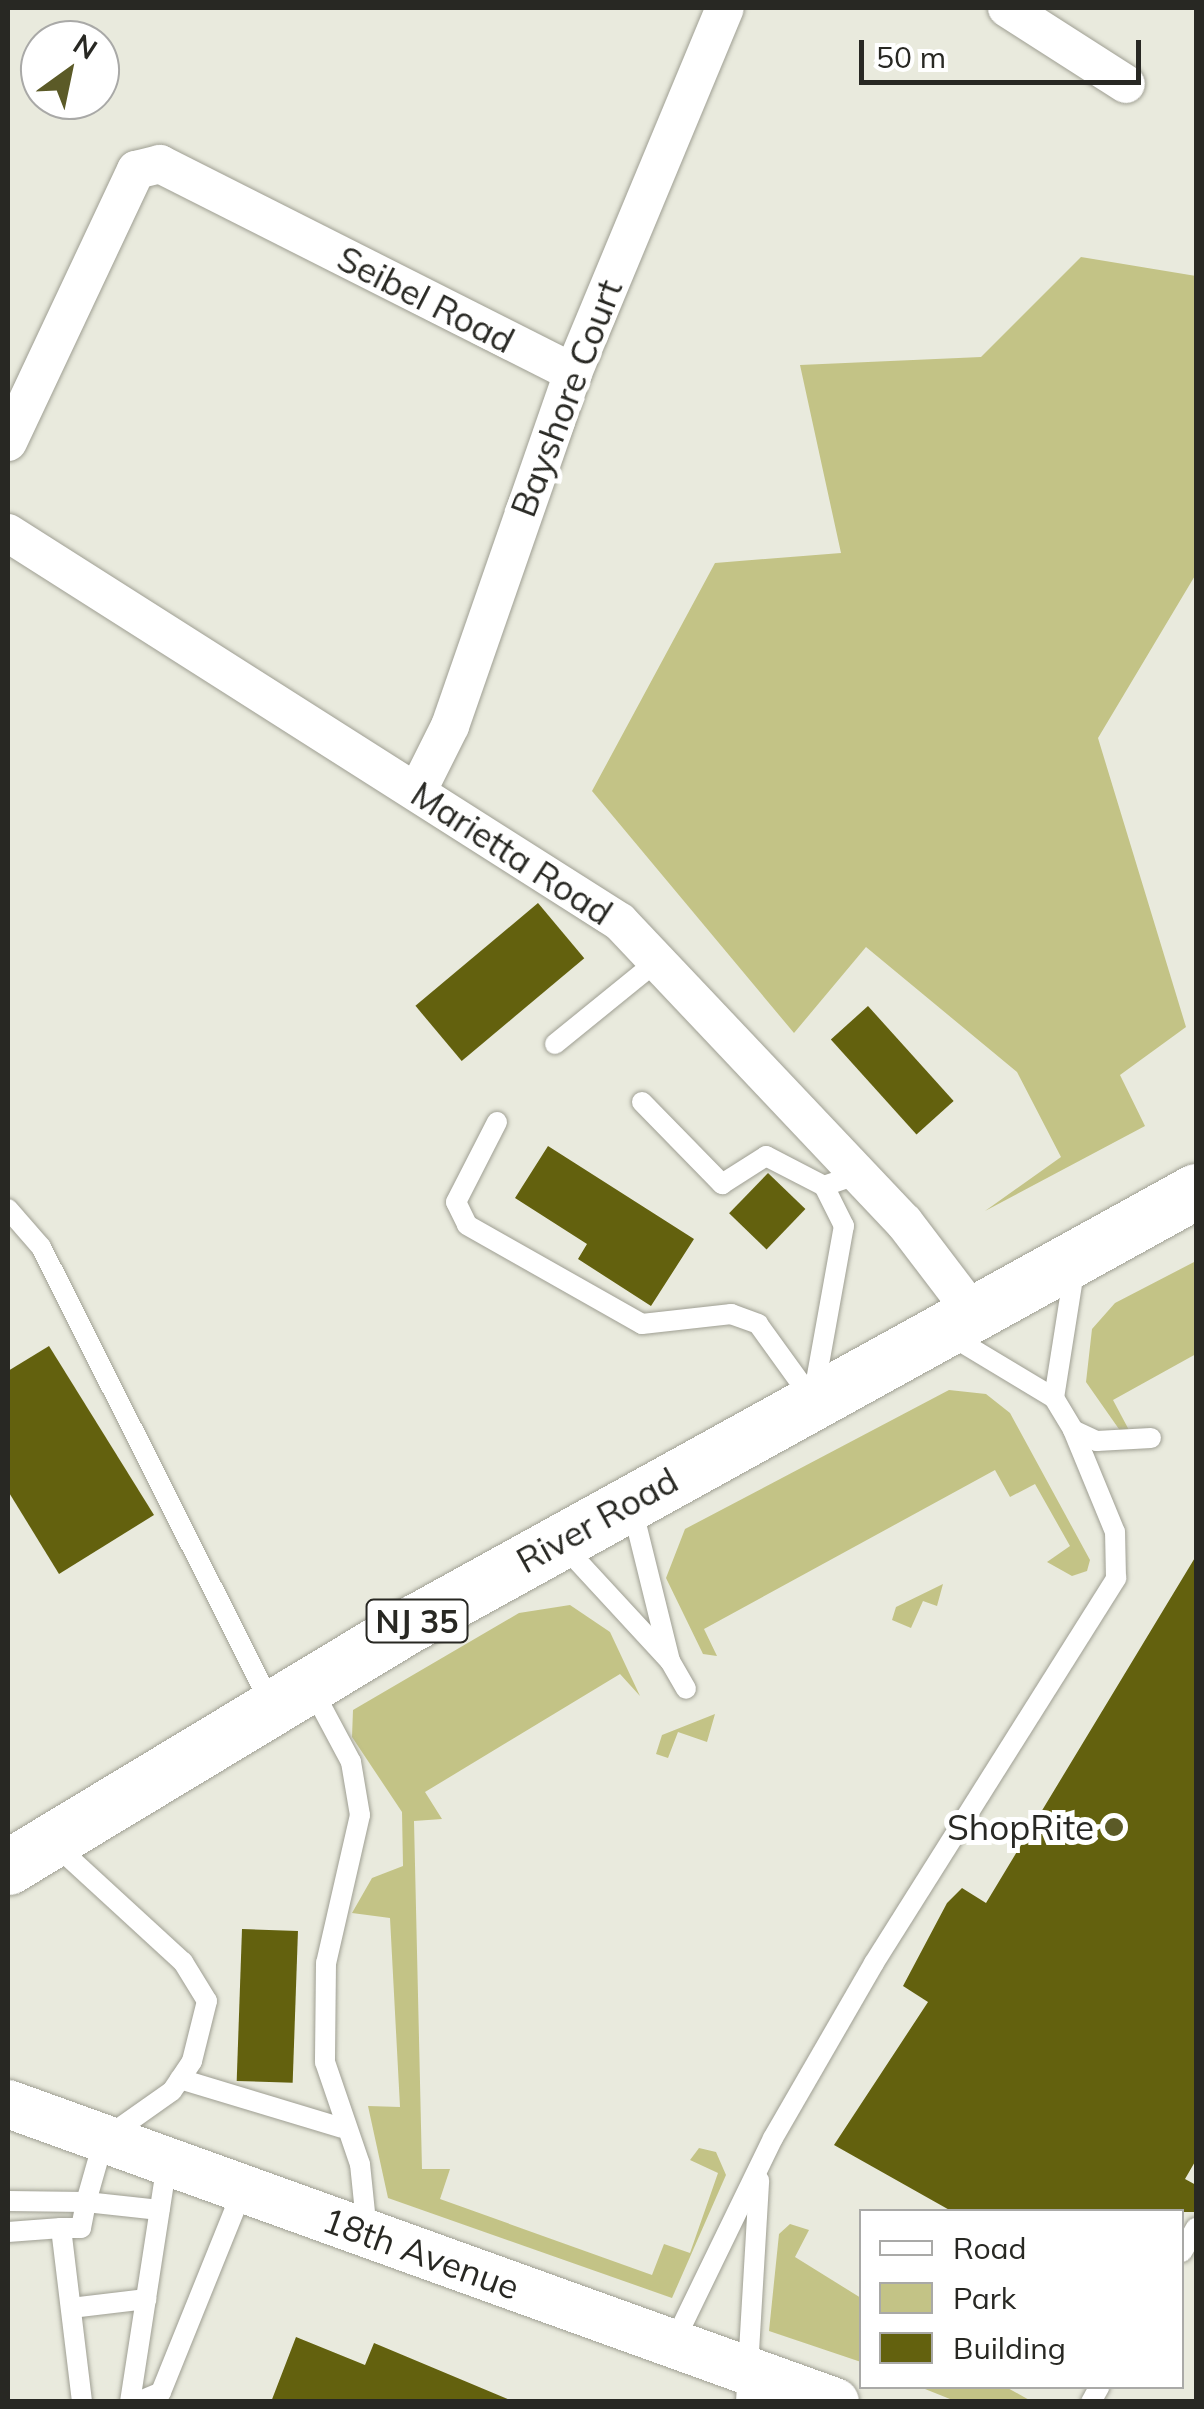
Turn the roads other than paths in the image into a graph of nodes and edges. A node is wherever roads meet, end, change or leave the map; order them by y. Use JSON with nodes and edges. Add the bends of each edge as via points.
{"nodes":[{"id":1,"x":724,"y":8,"type":"edge"},
{"id":2,"x":1006,"y":8,"type":"edge"},
{"id":3,"x":1126,"y":84,"type":"dead end"},
{"id":4,"x":573,"y":374,"type":"junction"},
{"id":5,"x":8,"y":442,"type":"edge"},
{"id":6,"x":8,"y":532,"type":"edge"},
{"id":7,"x":417,"y":792,"type":"junction"},
{"id":8,"x":657,"y":961,"type":"junction"},
{"id":9,"x":555,"y":1044,"type":"dead end"},
{"id":10,"x":642,"y":1102,"type":"dead end"},
{"id":11,"x":497,"y":1122,"type":"dead end"},
{"id":12,"x":841,"y":1180,"type":"junction"},
{"id":13,"x":1196,"y":1192,"type":"edge"},
{"id":14,"x":8,"y":1209,"type":"edge"},
{"id":15,"x":1076,"y":1258,"type":"junction"},
{"id":16,"x":957,"y":1322,"type":"junction"},
{"id":17,"x":812,"y":1398,"type":"junction"},
{"id":18,"x":1054,"y":1398,"type":"junction"},
{"id":19,"x":1073,"y":1430,"type":"junction"},
{"id":20,"x":1151,"y":1438,"type":"dead end"},
{"id":21,"x":630,"y":1501,"type":"junction"},
{"id":22,"x":559,"y":1541,"type":"junction"},
{"id":23,"x":670,"y":1661,"type":"junction"},
{"id":24,"x":686,"y":1688,"type":"dead end"},
{"id":25,"x":291,"y":1696,"type":"junction"},
{"id":26,"x":29,"y":1854,"type":"edge"},
{"id":27,"x":180,"y":2079,"type":"junction"},
{"id":28,"x":8,"y":2104,"type":"edge"},
{"id":29,"x":342,"y":2128,"type":"junction"},
{"id":30,"x":104,"y":2139,"type":"junction"},
{"id":31,"x":167,"y":2162,"type":"junction"},
{"id":32,"x":759,"y":2172,"type":"junction"},
{"id":33,"x":243,"y":2189,"type":"junction"},
{"id":34,"x":8,"y":2201,"type":"edge"},
{"id":35,"x":86,"y":2202,"type":"junction"},
{"id":36,"x":160,"y":2210,"type":"junction"},
{"id":37,"x":61,"y":2228,"type":"junction"},
{"id":38,"x":8,"y":2232,"type":"edge"},
{"id":39,"x":367,"y":2234,"type":"junction"},
{"id":40,"x":146,"y":2300,"type":"junction"},
{"id":41,"x":71,"y":2308,"type":"junction"},
{"id":42,"x":673,"y":2344,"type":"junction"},
{"id":43,"x":750,"y":2387,"type":"edge"},
{"id":44,"x":82,"y":2402,"type":"edge"},
{"id":45,"x":130,"y":2402,"type":"edge"},
{"id":46,"x":138,"y":2402,"type":"edge"},
{"id":47,"x":835,"y":2402,"type":"edge"}],
"edges":[{"from":1,"to":4,"type":"street","name":"Bayshore Court"},
{"from":2,"to":3,"type":"street"},
{"from":4,"to":5,"type":"street","name":"Seibel Road","via":[[175,168],[136,170]]},
{"from":4,"to":7,"type":"street","name":"Bayshore Court","via":[[450,726]]},
{"from":6,"to":7,"type":"street","name":"Marietta Road"},
{"from":7,"to":8,"type":"street","name":"Marietta Road","via":[[562,878]]},
{"from":8,"to":9,"type":"lane"},
{"from":8,"to":12,"type":"street","name":"Marietta Road"},
{"from":10,"to":12,"type":"lane","via":[[722,1184],[766,1156]]},
{"from":11,"to":17,"type":"lane","via":[[456,1202],[467,1225],[642,1324],[731,1314],[758,1324]]},
{"from":12,"to":16,"type":"street","name":"Marietta Road"},
{"from":12,"to":17,"type":"lane","via":[[844,1226]]},
{"from":13,"to":15,"type":"highway","name":"River Road","number":"NJ 35"},
{"from":14,"to":25,"type":"lane","via":[[41,1247]]},
{"from":15,"to":16,"type":"highway","name":"River Road","number":"NJ 35"},
{"from":15,"to":18,"type":"lane"},
{"from":16,"to":17,"type":"highway","name":"River Road","number":"NJ 35"},
{"from":16,"to":18,"type":"lane"},
{"from":17,"to":21,"type":"highway","name":"River Road","number":"NJ 35"},
{"from":18,"to":19,"type":"lane"},
{"from":19,"to":20,"type":"lane","via":[[1097,1441]]},
{"from":19,"to":32,"type":"lane","via":[[1116,1532],[1116,1578],[874,1963]]},
{"from":21,"to":22,"type":"highway","name":"River Road","number":"NJ 35"},
{"from":21,"to":23,"type":"lane"},
{"from":22,"to":23,"type":"lane"},
{"from":22,"to":25,"type":"highway","name":"River Road","number":"NJ 35"},
{"from":23,"to":24,"type":"lane"},
{"from":25,"to":26,"type":"highway","name":"River Road","number":"NJ 35"},
{"from":25,"to":29,"type":"lane","via":[[350,1762],[360,1815],[326,1962],[325,2062]]},
{"from":26,"to":27,"type":"lane","via":[[183,1962],[207,2001]]},
{"from":27,"to":29,"type":"lane"},
{"from":27,"to":30,"type":"lane"},
{"from":28,"to":30,"type":"street","name":"18th Avenue"},
{"from":29,"to":39,"type":"lane","via":[[360,2164]]},
{"from":30,"to":31,"type":"street","name":"18th Avenue"},
{"from":30,"to":35,"type":"lane"},
{"from":31,"to":33,"type":"street","name":"18th Avenue"},
{"from":31,"to":36,"type":"lane"},
{"from":32,"to":42,"type":"lane"},
{"from":32,"to":43,"type":"lane"},
{"from":33,"to":39,"type":"street","name":"18th Avenue"},
{"from":33,"to":46,"type":"lane","via":[[161,2392]]},
{"from":34,"to":35,"type":"lane"},
{"from":35,"to":36,"type":"lane"},
{"from":35,"to":37,"type":"lane","via":[[81,2228]]},
{"from":36,"to":40,"type":"lane"},
{"from":37,"to":38,"type":"lane"},
{"from":37,"to":41,"type":"lane"},
{"from":39,"to":42,"type":"street","name":"18th Avenue"},
{"from":40,"to":41,"type":"lane"},
{"from":40,"to":45,"type":"lane"},
{"from":41,"to":44,"type":"lane"},
{"from":42,"to":43,"type":"street","name":"18th Avenue"},
{"from":43,"to":47,"type":"street","name":"18th Avenue"}]}
